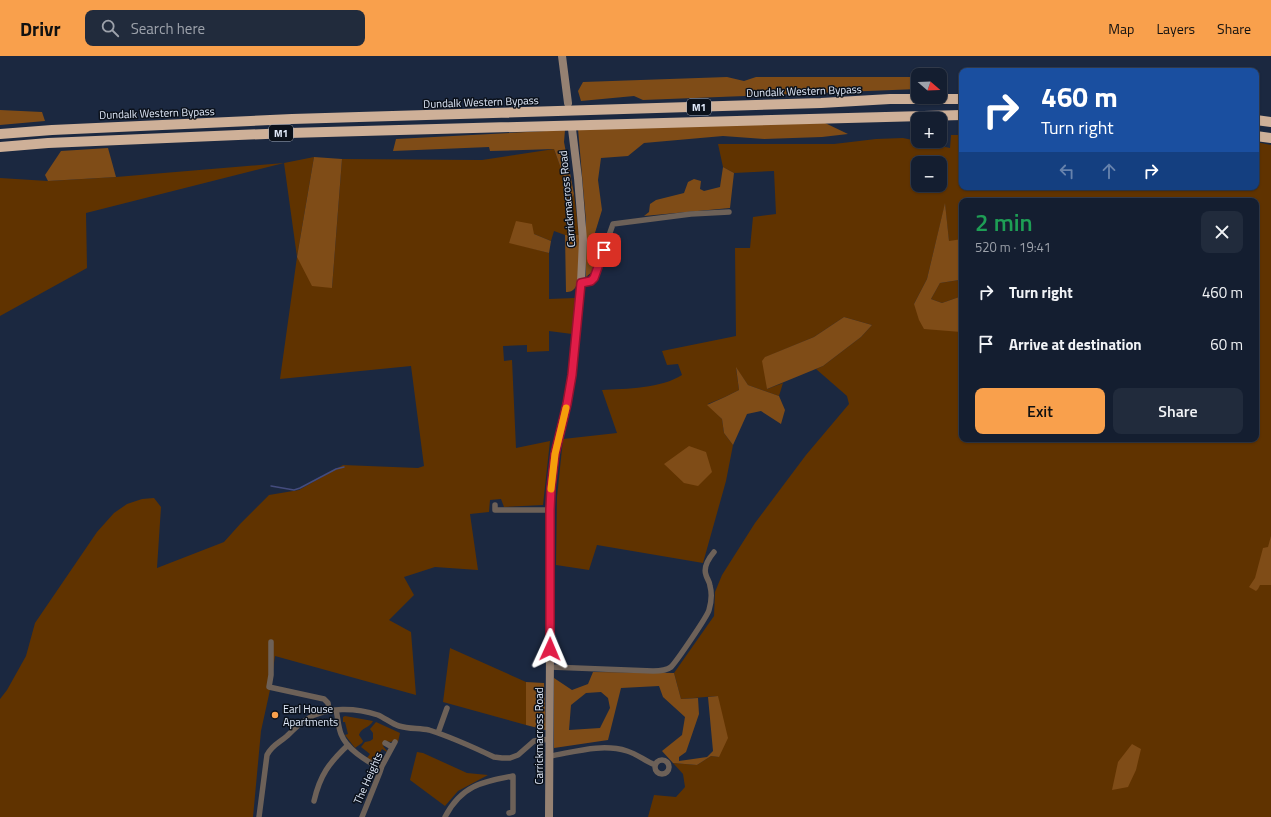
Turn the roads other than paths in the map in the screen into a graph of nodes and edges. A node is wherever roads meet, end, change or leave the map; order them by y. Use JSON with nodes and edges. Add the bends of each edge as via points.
{"nodes":[{"id":1,"x":562,"y":56,"type":"edge"},
{"id":2,"x":959,"y":99,"type":"edge"},
{"id":3,"x":565,"y":107,"type":"junction"},
{"id":4,"x":959,"y":115,"type":"edge"},
{"id":5,"x":1259,"y":120,"type":"edge"},
{"id":6,"x":1271,"y":122,"type":"edge"},
{"id":7,"x":571,"y":127,"type":"junction"},
{"id":8,"x":0,"y":134,"type":"edge"},
{"id":9,"x":1259,"y":136,"type":"edge"},
{"id":10,"x":1271,"y":138,"type":"edge"},
{"id":11,"x":0,"y":147,"type":"edge"},
{"id":12,"x":729,"y":212,"type":"dead end"},
{"id":13,"x":581,"y":283,"type":"junction"},
{"id":14,"x":495,"y":505,"type":"dead end"},
{"id":15,"x":550,"y":510,"type":"junction"},
{"id":16,"x":714,"y":552,"type":"dead end"},
{"id":17,"x":271,"y":642,"type":"dead end"},
{"id":18,"x":550,"y":667,"type":"junction"},
{"id":19,"x":447,"y":708,"type":"dead end"},
{"id":20,"x":329,"y":710,"type":"junction"},
{"id":21,"x":336,"y":710,"type":"junction"},
{"id":22,"x":438,"y":733,"type":"junction"},
{"id":23,"x":550,"y":739,"type":"junction"},
{"id":24,"x":385,"y":743,"type":"dead end"},
{"id":25,"x":348,"y":745,"type":"junction"},
{"id":26,"x":550,"y":756,"type":"junction"},
{"id":27,"x":655,"y":765,"type":"dead end"},
{"id":28,"x":381,"y":768,"type":"junction"},
{"id":29,"x":314,"y":801,"type":"dead end"},
{"id":30,"x":509,"y":813,"type":"dead end"},
{"id":31,"x":259,"y":817,"type":"edge"},
{"id":32,"x":362,"y":817,"type":"edge"},
{"id":33,"x":445,"y":817,"type":"edge"},
{"id":34,"x":549,"y":817,"type":"edge"}],
"edges":[{"from":1,"to":3,"type":"main road"},
{"from":2,"to":3,"type":"highway","name":"Dundalk Western Bypass","number":"M1","via":[[578,110]]},
{"from":3,"to":8,"type":"highway","name":"Dundalk Western Bypass","number":"M1"},
{"from":4,"to":7,"type":"highway","number":"M1"},
{"from":5,"to":6,"type":"highway"},
{"from":7,"to":11,"type":"highway","number":"M1","via":[[288,133]]},
{"from":7,"to":13,"type":"main road","name":"Carrickmacross Road","via":[[583,240]]},
{"from":9,"to":10,"type":"highway"},
{"from":12,"to":13,"type":"street","via":[[613,224],[594,278]]},
{"from":13,"to":15,"type":"main road","name":"Carrickmacross Road","via":[[572,375],[555,454]]},
{"from":14,"to":15,"type":"street","via":[[495,510]]},
{"from":15,"to":18,"type":"main road","name":"Carrickmacross Road"},
{"from":16,"to":18,"type":"street","via":[[705,569],[711,593],[709,612],[670,667],[653,671]]},
{"from":17,"to":20,"type":"street","via":[[269,687],[324,699],[328,702]]},
{"from":18,"to":23,"type":"main road","name":"Carrickmacross Road"},
{"from":19,"to":22,"type":"street"},
{"from":20,"to":21,"type":"street"},
{"from":20,"to":31,"type":"street","via":[[308,718],[272,747],[267,755]]},
{"from":21,"to":22,"type":"street","via":[[369,713],[386,718],[399,726]]},
{"from":21,"to":25,"type":"street","via":[[342,736]]},
{"from":22,"to":23,"type":"street","via":[[502,758],[518,755],[534,741]]},
{"from":23,"to":26,"type":"main road","name":"Carrickmacross Road"},
{"from":24,"to":28,"type":"street","name":"The Heights","via":[[394,744]]},
{"from":25,"to":28,"type":"street","via":[[366,760]]},
{"from":25,"to":29,"type":"street","via":[[322,775]]},
{"from":26,"to":27,"type":"street","via":[[596,748],[611,749],[627,751]]},
{"from":26,"to":34,"type":"main road","name":"Carrickmacross Road"},
{"from":28,"to":32,"type":"street","name":"The Heights"},
{"from":30,"to":33,"type":"street","via":[[513,812],[513,776],[485,781],[474,787],[454,802]]}]}
